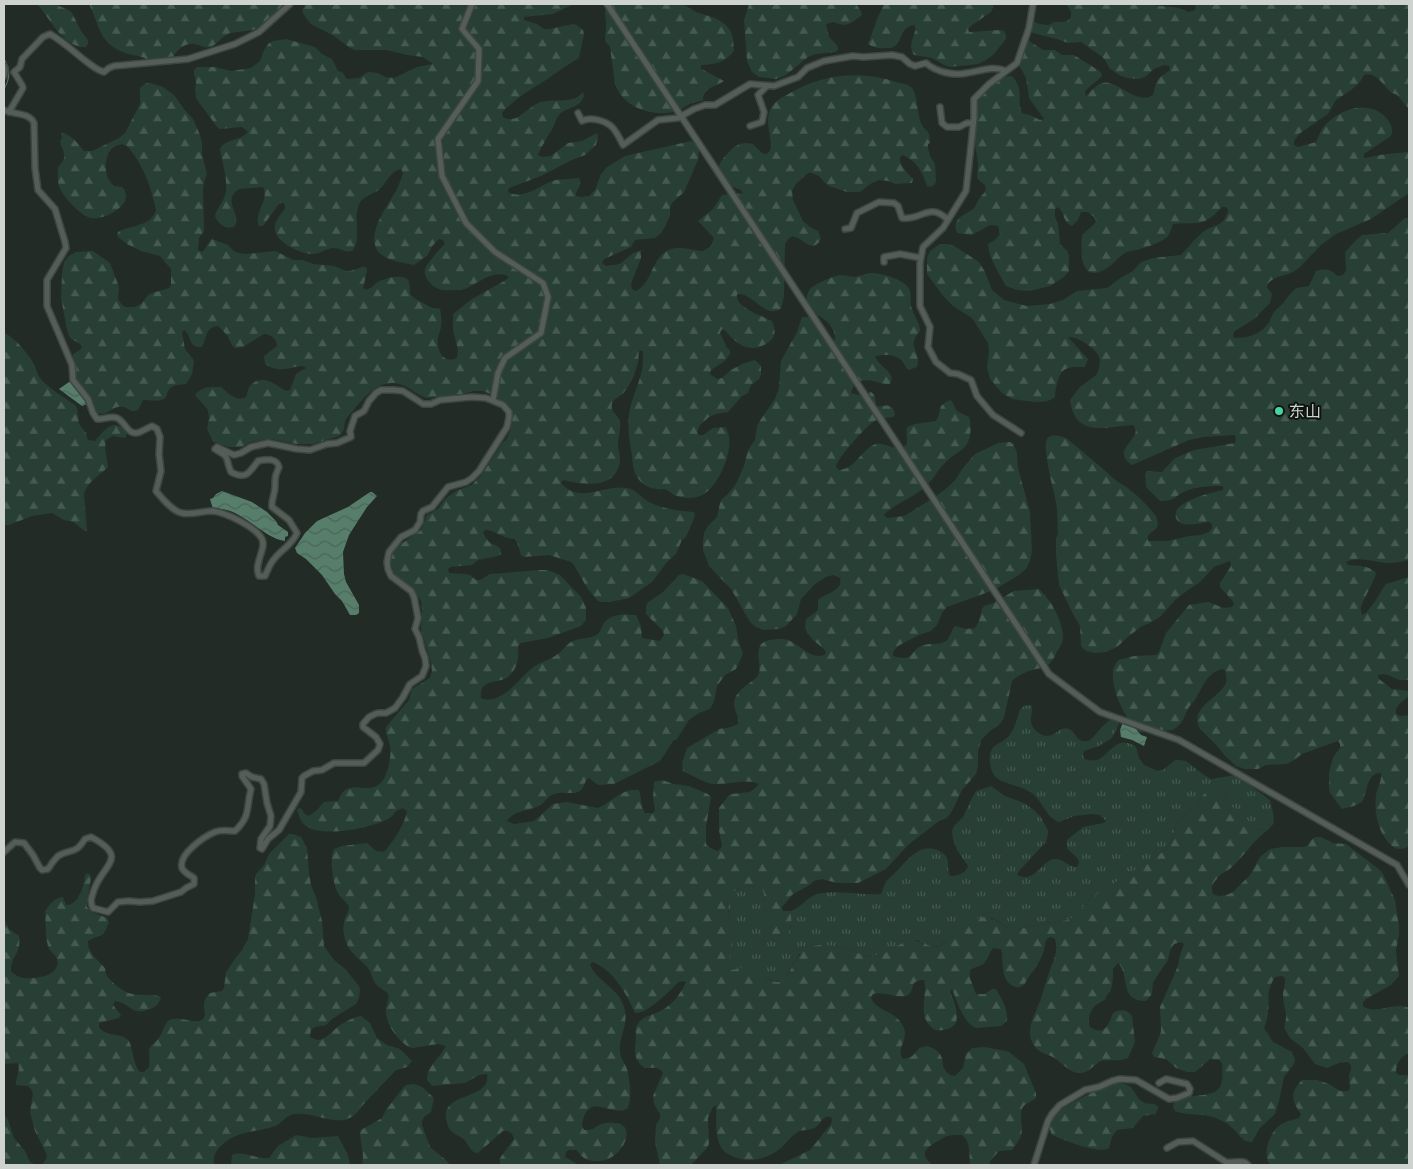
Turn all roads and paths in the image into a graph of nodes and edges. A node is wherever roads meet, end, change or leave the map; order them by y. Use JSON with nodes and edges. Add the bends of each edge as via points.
{"nodes":[{"id":1,"x":290,"y":4,"type":"edge"},
{"id":2,"x":472,"y":4,"type":"edge"},
{"id":3,"x":607,"y":4,"type":"edge"},
{"id":4,"x":1033,"y":4,"type":"edge"},
{"id":5,"x":4,"y":66,"type":"edge"},
{"id":6,"x":1006,"y":71,"type":"junction"},
{"id":7,"x":4,"y":76,"type":"edge"},
{"id":8,"x":767,"y":86,"type":"junction"},
{"id":9,"x":940,"y":107,"type":"dead end"},
{"id":10,"x":7,"y":111,"type":"edge"},
{"id":11,"x":578,"y":113,"type":"dead end"},
{"id":12,"x":681,"y":116,"type":"junction"},
{"id":13,"x":973,"y":123,"type":"junction"},
{"id":14,"x":750,"y":126,"type":"dead end"},
{"id":15,"x":948,"y":220,"type":"junction"},
{"id":16,"x":845,"y":229,"type":"dead end"},
{"id":17,"x":921,"y":258,"type":"junction"},
{"id":18,"x":884,"y":262,"type":"dead end"},
{"id":19,"x":492,"y":400,"type":"junction"},
{"id":20,"x":1021,"y":433,"type":"dead end"},
{"id":21,"x":4,"y":852,"type":"edge"},
{"id":22,"x":1409,"y":885,"type":"edge"},
{"id":23,"x":1159,"y":1083,"type":"dead end"},
{"id":24,"x":1167,"y":1148,"type":"dead end"},
{"id":25,"x":1034,"y":1165,"type":"edge"},
{"id":26,"x":1248,"y":1165,"type":"edge"}],
"edges":[{"from":1,"to":10,"type":"street","via":[[258,32],[236,44],[188,59],[114,66],[104,72],[59,39],[50,34],[43,36],[14,72],[23,88]]},
{"from":2,"to":19,"type":"street","via":[[462,29],[479,49],[478,81],[438,139],[442,176],[466,223],[495,252],[543,283],[548,297],[541,333],[505,358]]},
{"from":3,"to":12,"type":"street"},
{"from":4,"to":6,"type":"street","via":[[1017,63]]},
{"from":5,"to":7,"type":"street"},
{"from":6,"to":8,"type":"street","via":[[999,68],[958,74],[944,72],[926,63],[915,66],[902,57],[892,55],[852,56],[824,61],[807,68],[798,77]]},
{"from":6,"to":13,"type":"street","via":[[974,99]]},
{"from":8,"to":12,"type":"street","via":[[750,84],[715,105],[700,107]]},
{"from":8,"to":14,"type":"street","via":[[758,94],[764,112],[762,122]]},
{"from":9,"to":13,"type":"street","via":[[942,123],[947,127]]},
{"from":10,"to":19,"type":"street","via":[[27,116],[34,123],[38,190],[55,209],[66,242],[66,248],[47,280],[47,306],[72,365],[74,380],[99,419],[118,419],[133,433],[152,426],[156,429],[160,438],[161,471],[156,487],[168,504],[180,513],[213,511],[226,514],[260,536],[263,543],[258,563],[259,576],[266,574],[296,533],[289,520],[272,507],[274,478],[279,467],[272,460],[258,461],[246,474],[239,476],[231,472],[228,458],[217,447],[234,455],[268,443],[310,450],[337,443],[351,437],[355,416],[364,411],[381,390],[403,391],[423,404],[472,397]]},
{"from":11,"to":12,"type":"street","via":[[582,121],[586,118],[611,126],[623,144],[658,120]]},
{"from":12,"to":22,"type":"street","via":[[1049,674],[1100,712],[1179,740],[1396,865]]},
{"from":13,"to":15,"type":"street","via":[[966,191]]},
{"from":15,"to":16,"type":"street","via":[[934,210],[902,218],[894,203],[879,202],[857,213],[851,228]]},
{"from":15,"to":17,"type":"street","via":[[923,247]]},
{"from":17,"to":18,"type":"street","via":[[900,254],[884,256]]},
{"from":17,"to":20,"type":"street","via":[[920,306],[930,327],[928,346],[936,362],[950,373],[971,380],[977,396],[993,415]]},
{"from":19,"to":21,"type":"street","via":[[503,405],[510,417],[486,460],[472,478],[448,487],[432,507],[421,514],[415,530],[401,537],[389,552],[387,562],[391,576],[414,597],[418,618],[415,629],[426,666],[422,676],[410,684],[394,708],[386,714],[374,714],[363,724],[380,744],[367,762],[334,764],[304,776],[302,792],[279,830],[262,849],[261,839],[272,822],[264,784],[261,779],[242,774],[250,789],[248,812],[243,822],[235,830],[217,831],[196,843],[182,863],[186,873],[194,878],[194,884],[153,901],[118,902],[108,912],[93,908],[90,901],[94,888],[112,858],[109,850],[91,837],[76,850],[58,856],[45,870],[40,868],[24,843],[15,842]]},
{"from":23,"to":25,"type":"street","via":[[1166,1079],[1187,1084],[1189,1093],[1169,1099],[1136,1080],[1120,1079],[1085,1090],[1060,1105],[1048,1121]]},
{"from":24,"to":26,"type":"street","via":[[1178,1142],[1193,1141],[1226,1162],[1242,1161]]}]}
